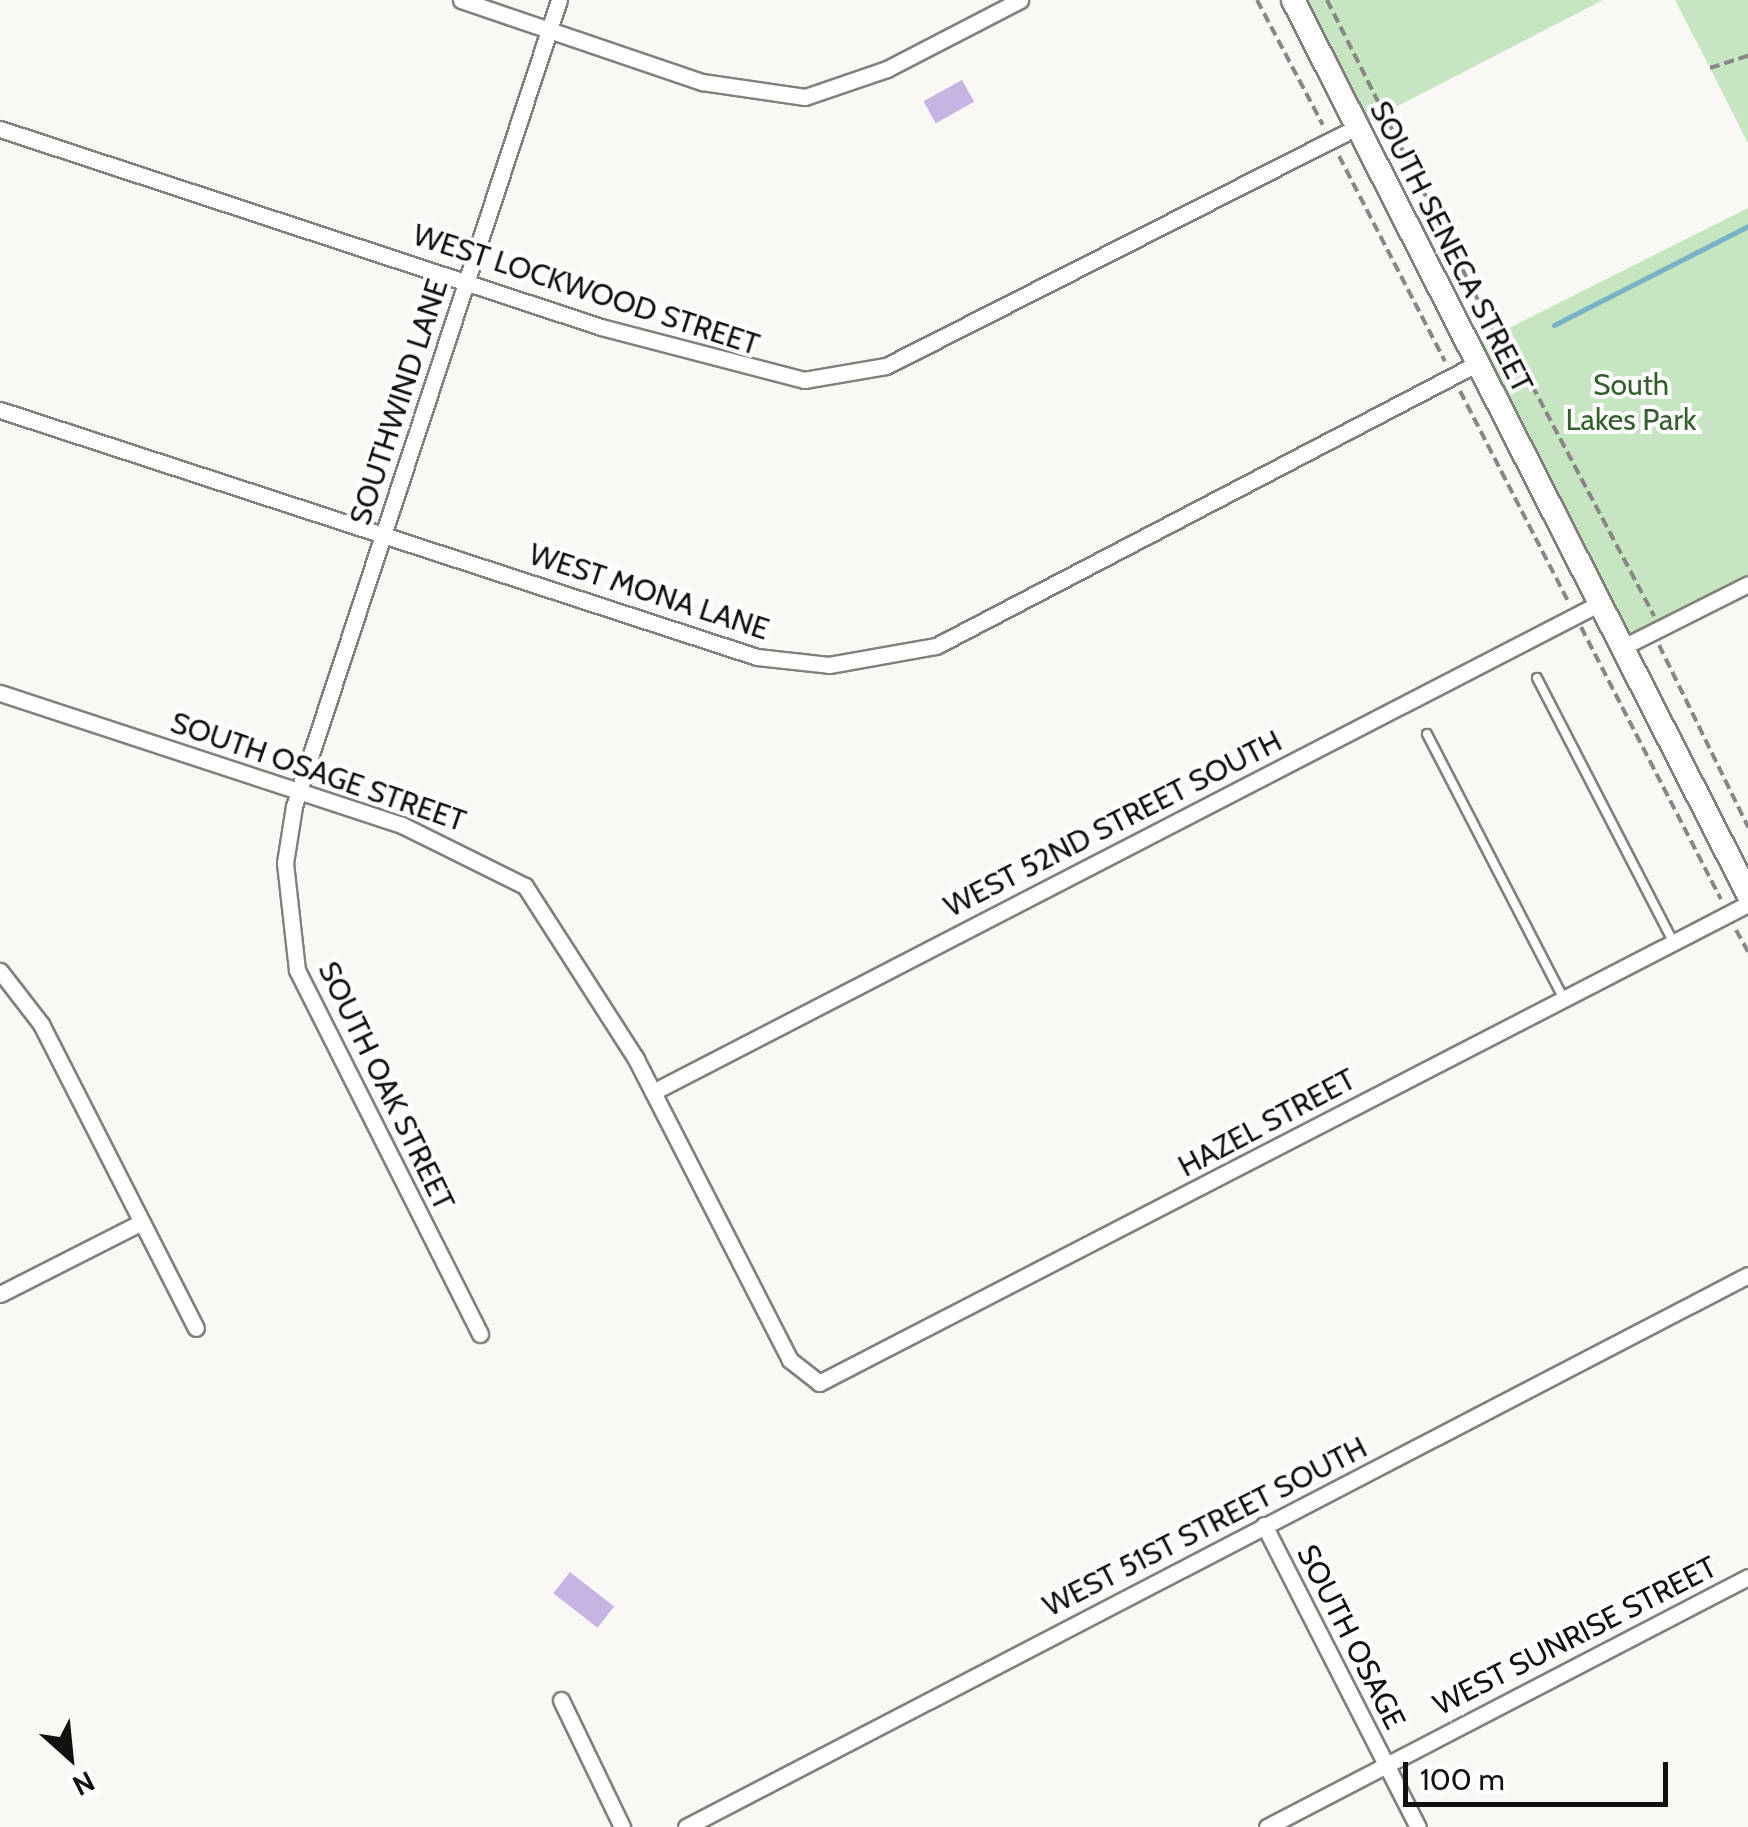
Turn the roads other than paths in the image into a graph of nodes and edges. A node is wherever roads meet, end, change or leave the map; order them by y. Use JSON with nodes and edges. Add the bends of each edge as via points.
{"nodes":[{"id":1,"x":461,"y":0,"type":"edge"},
{"id":2,"x":559,"y":0,"type":"edge"},
{"id":3,"x":1020,"y":0,"type":"edge"},
{"id":4,"x":1293,"y":0,"type":"edge"},
{"id":5,"x":550,"y":29,"type":"junction"},
{"id":6,"x":1357,"y":127,"type":"junction"},
{"id":7,"x":0,"y":129,"type":"edge"},
{"id":8,"x":467,"y":282,"type":"junction"},
{"id":9,"x":1476,"y":364,"type":"junction"},
{"id":10,"x":0,"y":410,"type":"edge"},
{"id":11,"x":383,"y":536,"type":"junction"},
{"id":12,"x":1748,"y":584,"type":"edge"},
{"id":13,"x":1598,"y":604,"type":"junction"},
{"id":14,"x":1622,"y":648,"type":"junction"},
{"id":15,"x":1537,"y":678,"type":"dead end"},
{"id":16,"x":0,"y":693,"type":"edge"},
{"id":17,"x":1427,"y":734,"type":"dead end"},
{"id":18,"x":299,"y":792,"type":"junction"},
{"id":19,"x":1748,"y":894,"type":"edge"},
{"id":20,"x":1748,"y":904,"type":"edge"},
{"id":21,"x":1673,"y":941,"type":"junction"},
{"id":22,"x":0,"y":971,"type":"edge"},
{"id":23,"x":1564,"y":1000,"type":"junction"},
{"id":24,"x":652,"y":1092,"type":"junction"},
{"id":25,"x":142,"y":1222,"type":"junction"},
{"id":26,"x":1748,"y":1275,"type":"edge"},
{"id":27,"x":0,"y":1294,"type":"edge"},
{"id":28,"x":196,"y":1328,"type":"dead end"},
{"id":29,"x":480,"y":1334,"type":"dead end"},
{"id":30,"x":808,"y":1381,"type":"joint"},
{"id":31,"x":1264,"y":1526,"type":"junction"},
{"id":32,"x":1748,"y":1577,"type":"edge"},
{"id":33,"x":561,"y":1700,"type":"dead end"},
{"id":34,"x":1386,"y":1765,"type":"junction"},
{"id":35,"x":622,"y":1827,"type":"edge"},
{"id":36,"x":686,"y":1827,"type":"edge"},
{"id":37,"x":1267,"y":1827,"type":"edge"},
{"id":38,"x":1418,"y":1827,"type":"edge"}],
"edges":[{"from":1,"to":5,"type":"street"},
{"from":2,"to":5,"type":"street","name":"SOUTHWIND LANE"},
{"from":3,"to":5,"type":"street","via":[[887,69],[804,97],[714,85]]},
{"from":4,"to":6,"type":"street","name":"SOUTH SENECA STREET"},
{"from":5,"to":8,"type":"street","name":"SOUTHWIND LANE"},
{"from":6,"to":8,"type":"street","name":"WEST LOCKWOOD STREET","via":[[910,356],[841,378],[732,368]]},
{"from":6,"to":9,"type":"street","name":"SOUTH SENECA STREET"},
{"from":7,"to":8,"type":"street","name":"WEST LOCKWOOD STREET"},
{"from":8,"to":11,"type":"street","name":"SOUTHWIND LANE"},
{"from":9,"to":11,"type":"street","name":"WEST MONA LANE","via":[[956,636],[882,662],[756,657]]},
{"from":9,"to":13,"type":"street","name":"SOUTH SENECA STREET"},
{"from":10,"to":11,"type":"street","name":"WEST MONA LANE"},
{"from":11,"to":18,"type":"street","name":"SOUTHWIND LANE"},
{"from":12,"to":14,"type":"street"},
{"from":13,"to":14,"type":"street","name":"SOUTH SENECA STREET"},
{"from":13,"to":24,"type":"street","name":"WEST 52ND STREET SOUTH"},
{"from":14,"to":19,"type":"street","name":"SOUTH SENECA STREET"},
{"from":15,"to":21,"type":"lane"},
{"from":16,"to":18,"type":"street","name":"SOUTH OSAGE STREET"},
{"from":17,"to":23,"type":"lane"},
{"from":18,"to":24,"type":"street","name":"SOUTH OSAGE STREET","via":[[462,849],[525,886],[583,965]]},
{"from":18,"to":29,"type":"street","name":"SOUTH OAK STREET","via":[[285,863],[298,970]]},
{"from":20,"to":21,"type":"street","name":"HAZEL STREET"},
{"from":21,"to":23,"type":"street","name":"HAZEL STREET"},
{"from":22,"to":25,"type":"street","via":[[41,1024]]},
{"from":23,"to":30,"type":"street","name":"HAZEL STREET","via":[[874,1359]]},
{"from":24,"to":30,"type":"street","name":"SOUTH OSAGE STREET"},
{"from":25,"to":27,"type":"street"},
{"from":25,"to":28,"type":"street"},
{"from":26,"to":31,"type":"street","name":"WEST 51ST STREET SOUTH"},
{"from":31,"to":34,"type":"street","name":"SOUTH OSAGE"},
{"from":31,"to":36,"type":"street","name":"WEST 51ST STREET SOUTH"},
{"from":32,"to":34,"type":"street","name":"WEST SUNRISE STREET"},
{"from":33,"to":35,"type":"street"},
{"from":34,"to":37,"type":"street","name":"WEST SUNRISE STREET"},
{"from":34,"to":38,"type":"street","name":"SOUTH OSAGE"}]}
